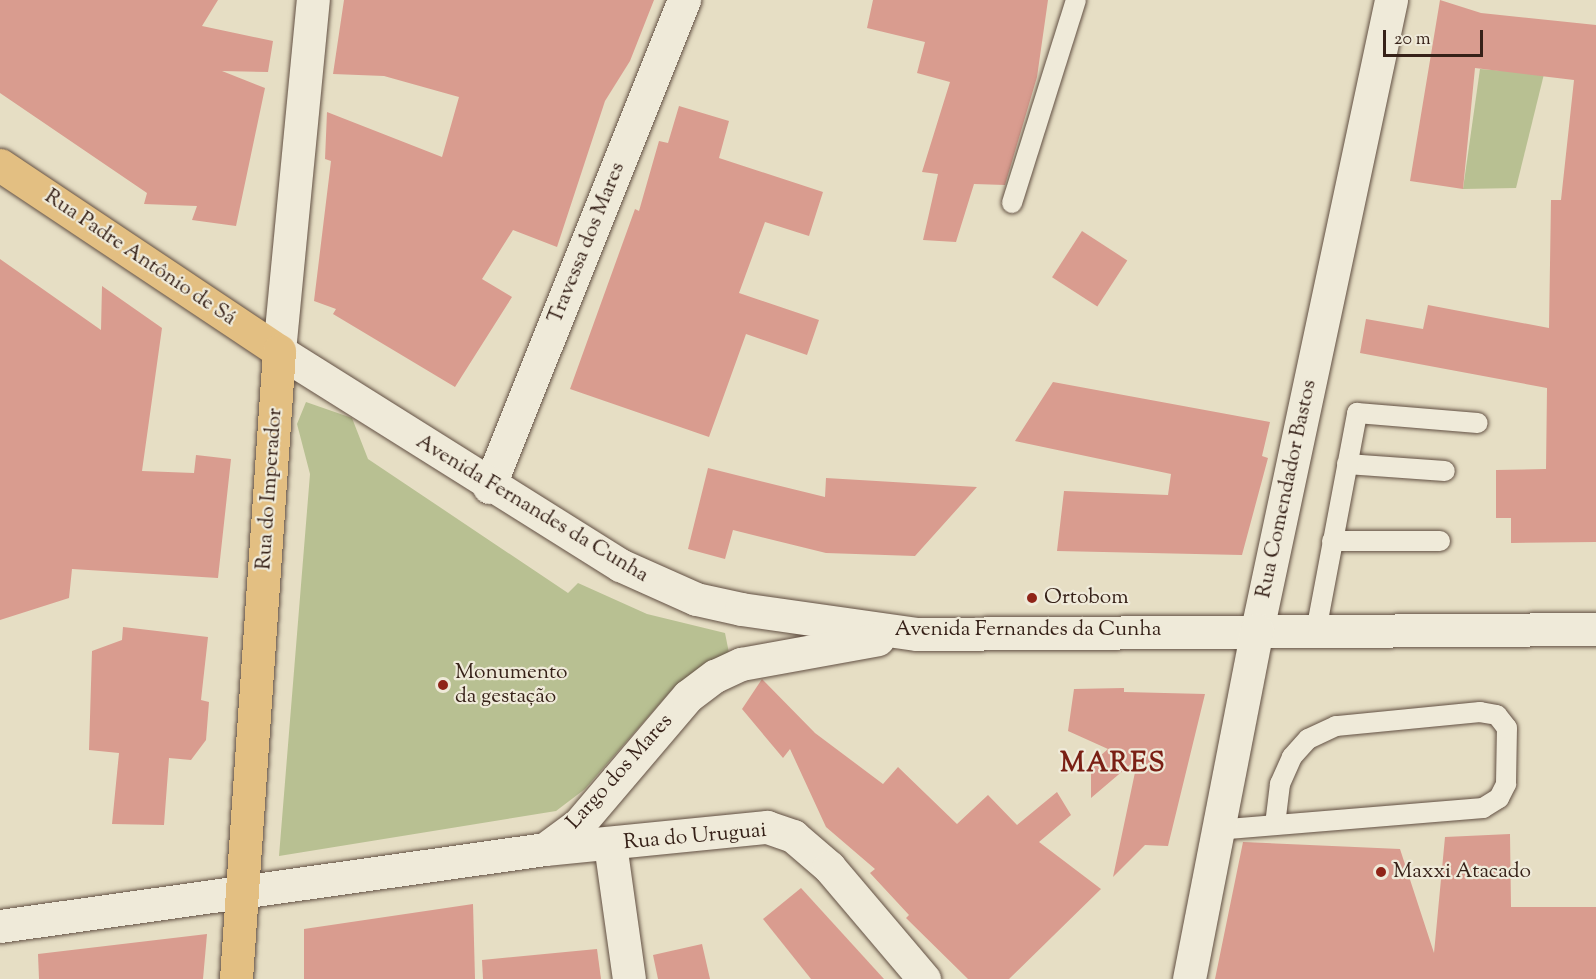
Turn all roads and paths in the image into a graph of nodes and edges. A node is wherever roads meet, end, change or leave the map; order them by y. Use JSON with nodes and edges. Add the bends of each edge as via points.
{"nodes":[{"id":1,"x":313,"y":0,"type":"edge"},
{"id":2,"x":684,"y":0,"type":"edge"},
{"id":3,"x":1076,"y":0,"type":"edge"},
{"id":4,"x":1391,"y":0,"type":"edge"},
{"id":5,"x":0,"y":165,"type":"edge"},
{"id":6,"x":1012,"y":203,"type":"dead end"},
{"id":7,"x":279,"y":351,"type":"junction"},
{"id":8,"x":1478,"y":423,"type":"dead end"},
{"id":9,"x":1347,"y":464,"type":"junction"},
{"id":10,"x":1445,"y":471,"type":"dead end"},
{"id":11,"x":489,"y":487,"type":"junction"},
{"id":12,"x":1332,"y":542,"type":"junction"},
{"id":13,"x":1440,"y":542,"type":"dead end"},
{"id":14,"x":1596,"y":629,"type":"edge"},
{"id":15,"x":1257,"y":630,"type":"junction"},
{"id":16,"x":1316,"y":631,"type":"junction"},
{"id":17,"x":917,"y":634,"type":"junction"},
{"id":18,"x":1275,"y":825,"type":"junction"},
{"id":19,"x":1216,"y":830,"type":"junction"},
{"id":20,"x":610,"y":844,"type":"junction"},
{"id":21,"x":545,"y":849,"type":"junction"},
{"id":22,"x":242,"y":892,"type":"junction"},
{"id":23,"x":0,"y":926,"type":"edge"},
{"id":24,"x":236,"y":979,"type":"edge"},
{"id":25,"x":629,"y":979,"type":"edge"},
{"id":26,"x":924,"y":979,"type":"edge"},
{"id":27,"x":1189,"y":979,"type":"edge"}],
"edges":[{"from":1,"to":7,"type":"street","name":"Rua do Imperador"},
{"from":2,"to":11,"type":"street","name":"Travessa dos Mares"},
{"from":3,"to":6,"type":"lane"},
{"from":4,"to":15,"type":"street","name":"Rua Comendador Bastos"},
{"from":5,"to":7,"type":"main road","name":"Rua Padre Antônio de Sá"},
{"from":7,"to":11,"type":"street","name":"Avenida Fernandes da Cunha"},
{"from":7,"to":22,"type":"main road","name":"Rua do Imperador"},
{"from":8,"to":9,"type":"lane","via":[[1362,410],[1355,418]]},
{"from":9,"to":10,"type":"lane"},
{"from":9,"to":12,"type":"lane"},
{"from":11,"to":17,"type":"street","name":"Avenida Fernandes da Cunha","via":[[620,565],[696,599],[783,617]]},
{"from":12,"to":13,"type":"lane"},
{"from":12,"to":16,"type":"lane"},
{"from":14,"to":16,"type":"street","name":"Avenida Fernandes da Cunha"},
{"from":15,"to":16,"type":"street","name":"Avenida Fernandes da Cunha"},
{"from":15,"to":17,"type":"street","name":"Avenida Fernandes da Cunha"},
{"from":15,"to":19,"type":"street","name":"Rua Comendador Bastos"},
{"from":17,"to":21,"type":"street","name":"Largo dos Mares","via":[[752,662],[715,676],[682,703],[579,824]]},
{"from":18,"to":18,"type":"lane","via":[[1483,808],[1499,798],[1506,784],[1507,728],[1497,715],[1480,711],[1335,726],[1308,739],[1292,757],[1280,784]]},
{"from":18,"to":19,"type":"lane"},
{"from":19,"to":27,"type":"street","name":"Rua Comendador Bastos"},
{"from":20,"to":21,"type":"street","name":"Rua do Uruguai"},
{"from":20,"to":25,"type":"street"},
{"from":20,"to":26,"type":"street","name":"Rua do Uruguai","via":[[767,827],[793,836],[829,867]]},
{"from":21,"to":22,"type":"street","name":"Largo dos Mares"},
{"from":22,"to":23,"type":"street","name":"Largo dos Mares"},
{"from":22,"to":24,"type":"main road","name":"Rua do Imperador"}]}
